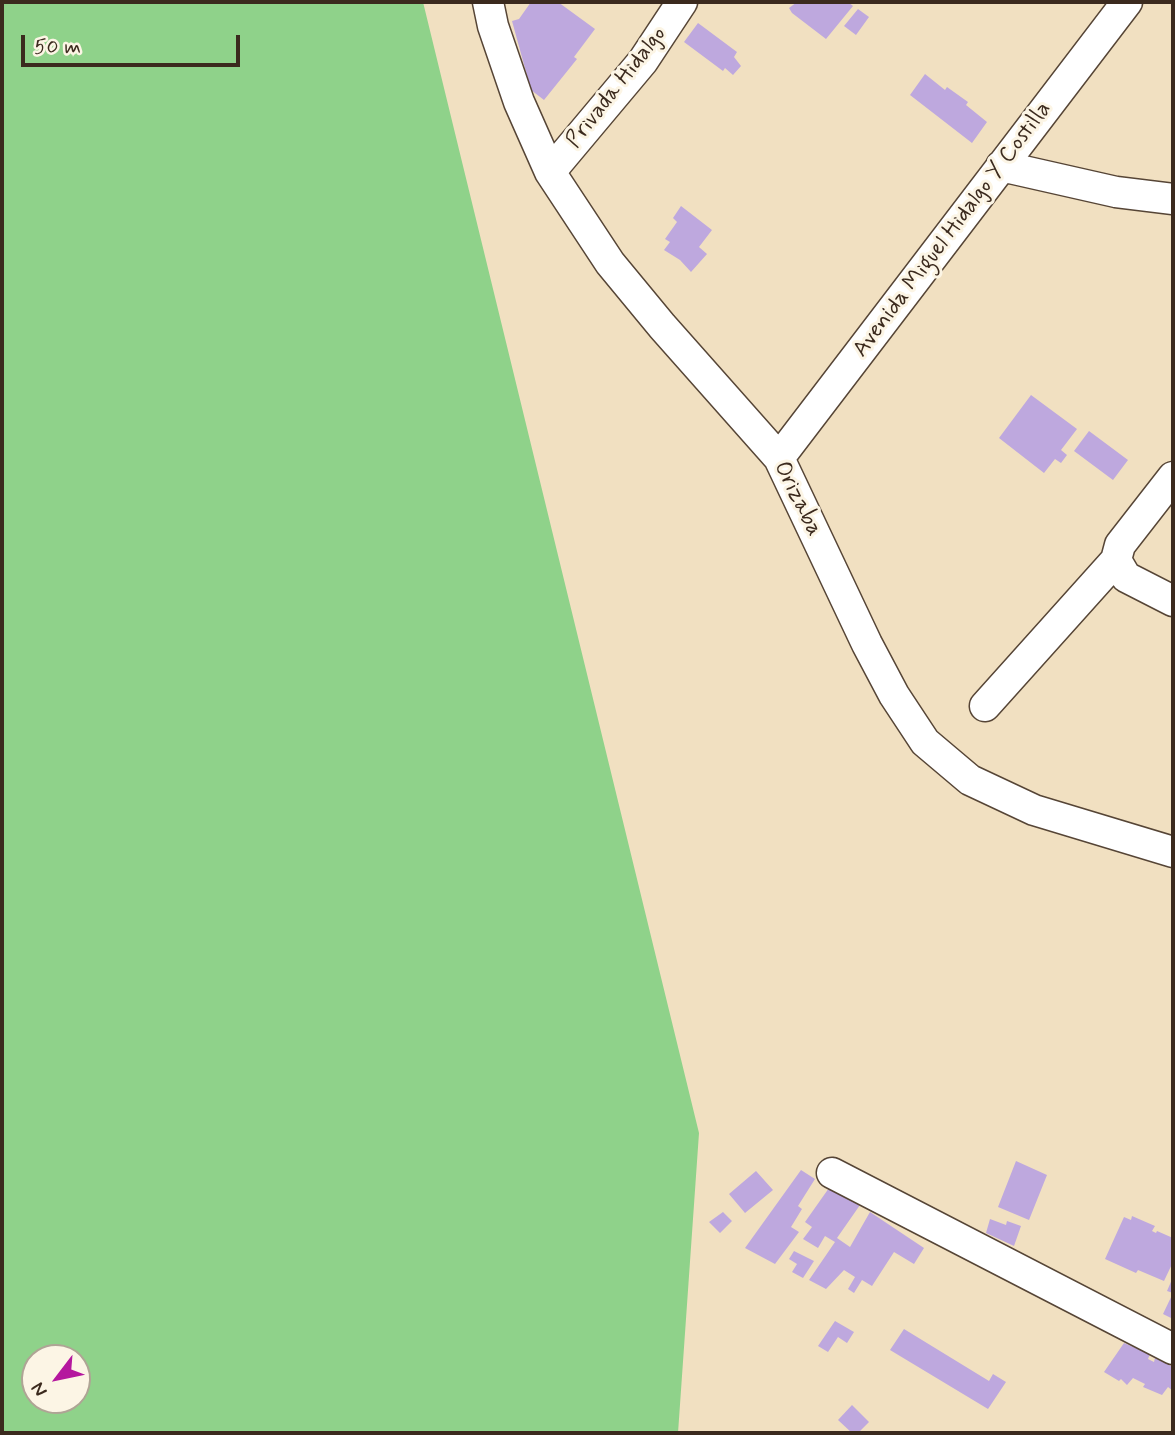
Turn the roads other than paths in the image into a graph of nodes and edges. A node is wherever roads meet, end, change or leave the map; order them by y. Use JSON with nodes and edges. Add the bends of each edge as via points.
{"nodes":[{"id":1,"x":488,"y":2,"type":"edge"},
{"id":2,"x":682,"y":2,"type":"edge"},
{"id":3,"x":1127,"y":2,"type":"edge"},
{"id":4,"x":1001,"y":166,"type":"junction"},
{"id":5,"x":550,"y":172,"type":"junction"},
{"id":6,"x":1173,"y":199,"type":"edge"},
{"id":7,"x":779,"y":458,"type":"junction"},
{"id":8,"x":1173,"y":477,"type":"edge"},
{"id":9,"x":1116,"y":561,"type":"junction"},
{"id":10,"x":1173,"y":601,"type":"edge"},
{"id":11,"x":985,"y":706,"type":"dead end"},
{"id":12,"x":1173,"y":852,"type":"edge"},
{"id":13,"x":832,"y":1173,"type":"dead end"},
{"id":14,"x":1173,"y":1349,"type":"edge"}],
"edges":[{"from":1,"to":5,"type":"street","name":"Orizaba","via":[[519,102]]},
{"from":2,"to":5,"type":"street","name":"Privada Hidalgo","via":[[643,61]]},
{"from":3,"to":4,"type":"street","name":"Avenida Miguel Hidalgo Y Costilla"},
{"from":4,"to":6,"type":"street","via":[[1116,192]]},
{"from":4,"to":7,"type":"street","name":"Avenida Miguel Hidalgo Y Costilla"},
{"from":5,"to":7,"type":"street","name":"Orizaba","via":[[610,263]]},
{"from":7,"to":12,"type":"street","name":"Orizaba","via":[[867,644],[925,742],[970,780],[1034,810]]},
{"from":8,"to":9,"type":"street","via":[[1120,545]]},
{"from":9,"to":10,"type":"street","via":[[1126,577]]},
{"from":9,"to":11,"type":"street"},
{"from":13,"to":14,"type":"street"}]}
